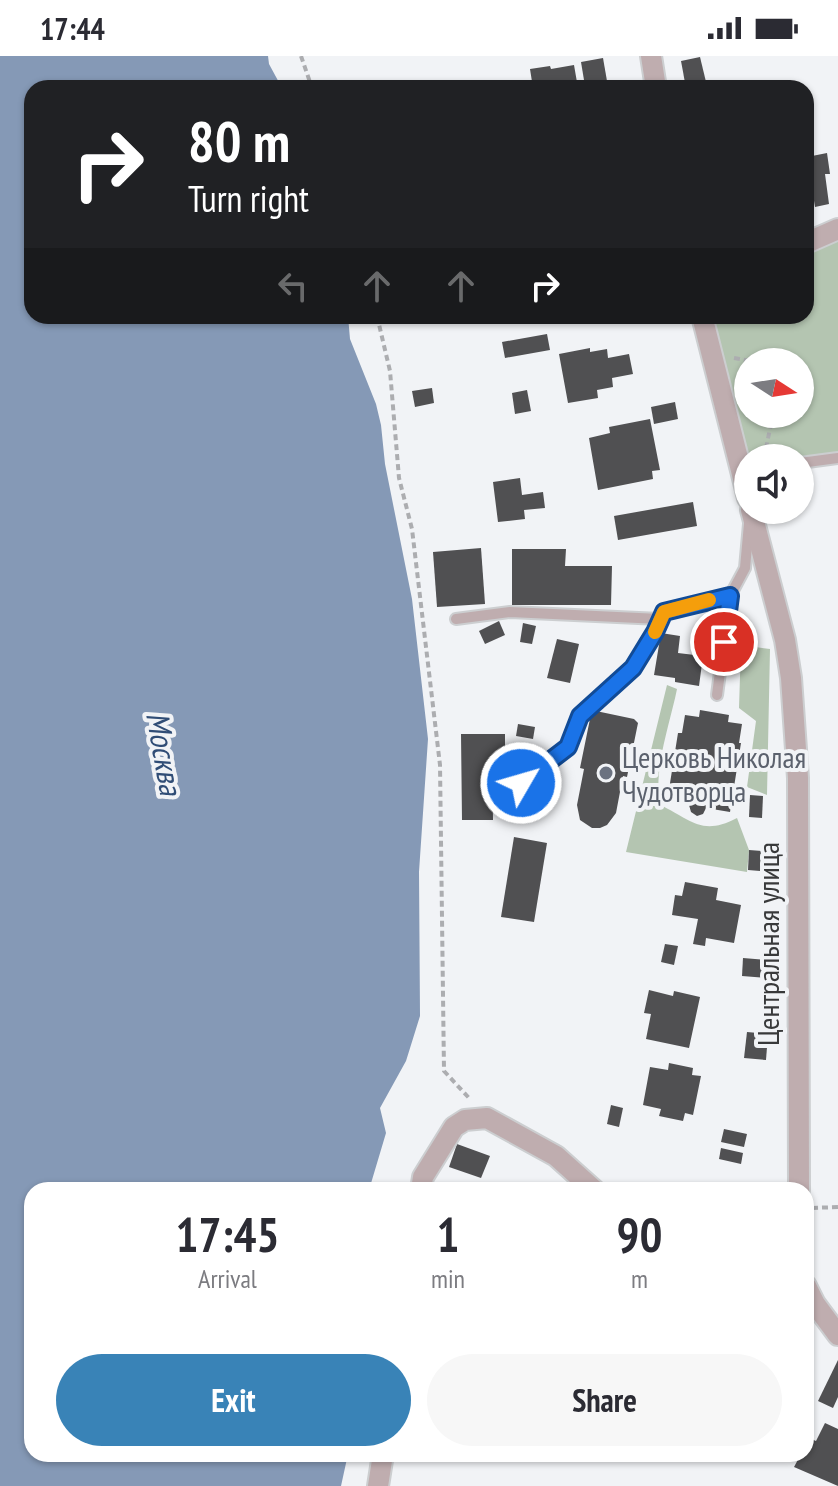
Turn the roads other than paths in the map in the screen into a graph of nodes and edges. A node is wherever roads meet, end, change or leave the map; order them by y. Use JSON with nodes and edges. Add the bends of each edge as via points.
{"nodes":[{"id":1,"x":651,"y":56,"type":"edge"},
{"id":2,"x":655,"y":80,"type":"edge"},
{"id":3,"x":838,"y":229,"type":"edge"},
{"id":4,"x":814,"y":240,"type":"edge"},
{"id":5,"x":704,"y":324,"type":"edge"},
{"id":6,"x":738,"y":444,"type":"edge"},
{"id":7,"x":838,"y":458,"type":"edge"},
{"id":8,"x":814,"y":461,"type":"edge"},
{"id":9,"x":749,"y":524,"type":"edge"},
{"id":10,"x":754,"y":524,"type":"edge"},
{"id":11,"x":730,"y":596,"type":"junction"},
{"id":12,"x":456,"y":619,"type":"dead end"},
{"id":13,"x":660,"y":619,"type":"junction"},
{"id":14,"x":717,"y":695,"type":"dead end"},
{"id":15,"x":521,"y":783,"type":"dead end"},
{"id":16,"x":422,"y":1182,"type":"edge"},
{"id":17,"x":585,"y":1182,"type":"edge"},
{"id":18,"x":799,"y":1182,"type":"edge"},
{"id":19,"x":814,"y":1302,"type":"edge"},
{"id":20,"x":838,"y":1335,"type":"edge"},
{"id":21,"x":382,"y":1462,"type":"edge"},
{"id":22,"x":378,"y":1486,"type":"edge"}],
"edges":[{"from":1,"to":2,"type":"street"},
{"from":3,"to":4,"type":"street"},
{"from":5,"to":6,"type":"street"},
{"from":7,"to":8,"type":"lane"},
{"from":9,"to":11,"type":"lane","via":[[745,568]]},
{"from":10,"to":18,"type":"street","name":"Центральная улица","via":[[785,640],[798,778]]},
{"from":11,"to":13,"type":"lane","via":[[664,612]]},
{"from":11,"to":14,"type":"lane"},
{"from":12,"to":13,"type":"lane","via":[[510,612]]},
{"from":13,"to":15,"type":"lane","via":[[633,668],[580,716],[568,747]]},
{"from":16,"to":17,"type":"street","via":[[454,1127],[487,1118],[556,1156]]},
{"from":19,"to":20,"type":"street"},
{"from":21,"to":22,"type":"street"}]}
